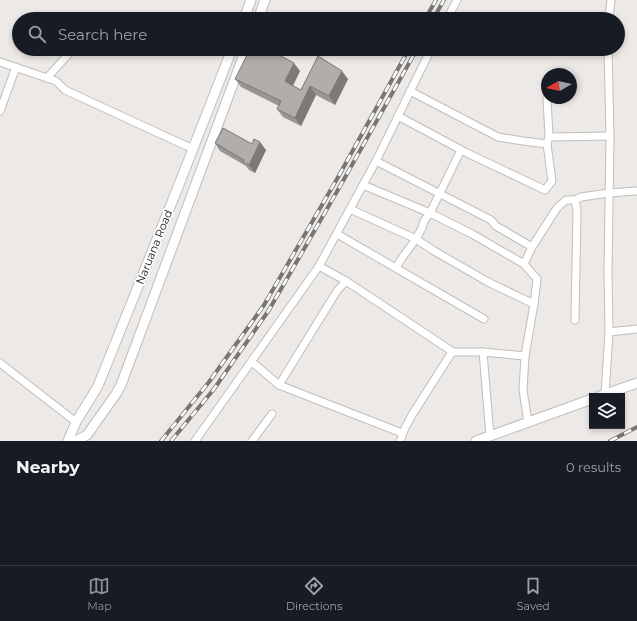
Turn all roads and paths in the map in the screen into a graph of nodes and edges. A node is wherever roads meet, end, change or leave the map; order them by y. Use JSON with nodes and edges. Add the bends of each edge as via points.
{"nodes":[{"id":1,"x":252,"y":0,"type":"edge"},
{"id":2,"x":265,"y":0,"type":"edge"},
{"id":3,"x":457,"y":0,"type":"edge"},
{"id":4,"x":611,"y":0,"type":"edge"},
{"id":5,"x":247,"y":12,"type":"edge"},
{"id":6,"x":261,"y":12,"type":"edge"},
{"id":7,"x":451,"y":12,"type":"edge"},
{"id":8,"x":610,"y":12,"type":"edge"},
{"id":9,"x":67,"y":56,"type":"edge"},
{"id":10,"x":229,"y":56,"type":"edge"},
{"id":11,"x":243,"y":56,"type":"edge"},
{"id":12,"x":428,"y":56,"type":"edge"},
{"id":13,"x":608,"y":56,"type":"edge"},
{"id":14,"x":0,"y":62,"type":"edge"},
{"id":15,"x":16,"y":67,"type":"junction"},
{"id":16,"x":47,"y":78,"type":"junction"},
{"id":17,"x":410,"y":91,"type":"junction"},
{"id":18,"x":548,"y":104,"type":"edge"},
{"id":19,"x":0,"y":111,"type":"edge"},
{"id":20,"x":398,"y":116,"type":"junction"},
{"id":21,"x":610,"y":136,"type":"junction"},
{"id":22,"x":548,"y":140,"type":"junction"},
{"id":23,"x":193,"y":149,"type":"junction"},
{"id":24,"x":461,"y":150,"type":"junction"},
{"id":25,"x":376,"y":161,"type":"junction"},
{"id":26,"x":363,"y":185,"type":"junction"},
{"id":27,"x":637,"y":191,"type":"edge"},
{"id":28,"x":609,"y":193,"type":"junction"},
{"id":29,"x":440,"y":194,"type":"junction"},
{"id":30,"x":575,"y":200,"type":"junction"},
{"id":31,"x":350,"y":209,"type":"junction"},
{"id":32,"x":430,"y":213,"type":"junction"},
{"id":33,"x":337,"y":234,"type":"junction"},
{"id":34,"x":416,"y":239,"type":"junction"},
{"id":35,"x":532,"y":247,"type":"junction"},
{"id":36,"x":524,"y":264,"type":"junction"},
{"id":37,"x":320,"y":266,"type":"junction"},
{"id":38,"x":396,"y":268,"type":"junction"},
{"id":39,"x":346,"y":281,"type":"junction"},
{"id":40,"x":534,"y":304,"type":"junction"},
{"id":41,"x":484,"y":319,"type":"dead end"},
{"id":42,"x":575,"y":320,"type":"dead end"},
{"id":43,"x":637,"y":328,"type":"edge"},
{"id":44,"x":609,"y":332,"type":"junction"},
{"id":45,"x":454,"y":352,"type":"junction"},
{"id":46,"x":483,"y":352,"type":"junction"},
{"id":47,"x":525,"y":356,"type":"junction"},
{"id":48,"x":252,"y":362,"type":"junction"},
{"id":49,"x":0,"y":363,"type":"edge"},
{"id":50,"x":637,"y":383,"type":"edge"},
{"id":51,"x":279,"y":385,"type":"junction"},
{"id":52,"x":603,"y":393,"type":"edge"},
{"id":53,"x":609,"y":393,"type":"edge"},
{"id":54,"x":589,"y":400,"type":"edge"},
{"id":55,"x":272,"y":414,"type":"dead end"},
{"id":56,"x":76,"y":422,"type":"junction"},
{"id":57,"x":528,"y":422,"type":"junction"},
{"id":58,"x":402,"y":433,"type":"junction"},
{"id":59,"x":490,"y":436,"type":"junction"},
{"id":60,"x":68,"y":441,"type":"edge"},
{"id":61,"x":76,"y":441,"type":"edge"},
{"id":62,"x":195,"y":441,"type":"edge"},
{"id":63,"x":252,"y":441,"type":"edge"},
{"id":64,"x":400,"y":441,"type":"edge"},
{"id":65,"x":476,"y":441,"type":"edge"}],
"edges":[{"from":1,"to":5,"type":"street"},
{"from":2,"to":6,"type":"street"},
{"from":3,"to":7,"type":"street"},
{"from":4,"to":8,"type":"street"},
{"from":9,"to":16,"type":"street"},
{"from":10,"to":23,"type":"street","name":"Naruana Road"},
{"from":11,"to":61,"type":"street","via":[[121,385],[87,436]]},
{"from":12,"to":17,"type":"street"},
{"from":13,"to":21,"type":"street"},
{"from":14,"to":15,"type":"street"},
{"from":15,"to":16,"type":"street"},
{"from":15,"to":19,"type":"street"},
{"from":16,"to":23,"type":"street","via":[[56,81],[65,90]]},
{"from":17,"to":20,"type":"street"},
{"from":17,"to":22,"type":"street","via":[[498,137],[523,141]]},
{"from":18,"to":22,"type":"street"},
{"from":20,"to":24,"type":"street"},
{"from":20,"to":25,"type":"street"},
{"from":21,"to":22,"type":"street"},
{"from":21,"to":28,"type":"street"},
{"from":22,"to":24,"type":"street","via":[[552,181],[545,190]]},
{"from":23,"to":56,"type":"street","name":"Naruana Road","via":[[98,386]]},
{"from":24,"to":29,"type":"street"},
{"from":25,"to":26,"type":"street"},
{"from":25,"to":29,"type":"street"},
{"from":26,"to":31,"type":"street"},
{"from":26,"to":32,"type":"street"},
{"from":27,"to":28,"type":"street"},
{"from":28,"to":30,"type":"street"},
{"from":28,"to":44,"type":"street"},
{"from":29,"to":32,"type":"street"},
{"from":29,"to":35,"type":"street","via":[[491,220],[496,226]]},
{"from":30,"to":35,"type":"street","via":[[566,200],[556,208]]},
{"from":30,"to":42,"type":"street"},
{"from":31,"to":33,"type":"street"},
{"from":31,"to":34,"type":"street"},
{"from":32,"to":34,"type":"street"},
{"from":32,"to":36,"type":"street"},
{"from":33,"to":37,"type":"street"},
{"from":33,"to":38,"type":"street"},
{"from":34,"to":38,"type":"street"},
{"from":34,"to":40,"type":"street","via":[[488,282]]},
{"from":35,"to":36,"type":"street"},
{"from":36,"to":40,"type":"street","via":[[537,279]]},
{"from":37,"to":39,"type":"street"},
{"from":37,"to":48,"type":"street"},
{"from":38,"to":41,"type":"street"},
{"from":39,"to":45,"type":"street"},
{"from":39,"to":51,"type":"street","via":[[336,291]]},
{"from":40,"to":47,"type":"street"},
{"from":43,"to":44,"type":"street"},
{"from":44,"to":52,"type":"street"},
{"from":45,"to":46,"type":"street"},
{"from":45,"to":58,"type":"street","via":[[449,354]]},
{"from":46,"to":47,"type":"street"},
{"from":46,"to":59,"type":"street"},
{"from":47,"to":57,"type":"street","via":[[523,390]]},
{"from":48,"to":51,"type":"street"},
{"from":48,"to":62,"type":"street"},
{"from":49,"to":56,"type":"street"},
{"from":50,"to":53,"type":"street"},
{"from":51,"to":58,"type":"street"},
{"from":54,"to":57,"type":"street"},
{"from":55,"to":63,"type":"street"},
{"from":56,"to":60,"type":"street","name":"Naruana Road"},
{"from":57,"to":59,"type":"street"},
{"from":58,"to":64,"type":"street"},
{"from":59,"to":65,"type":"street"}]}
